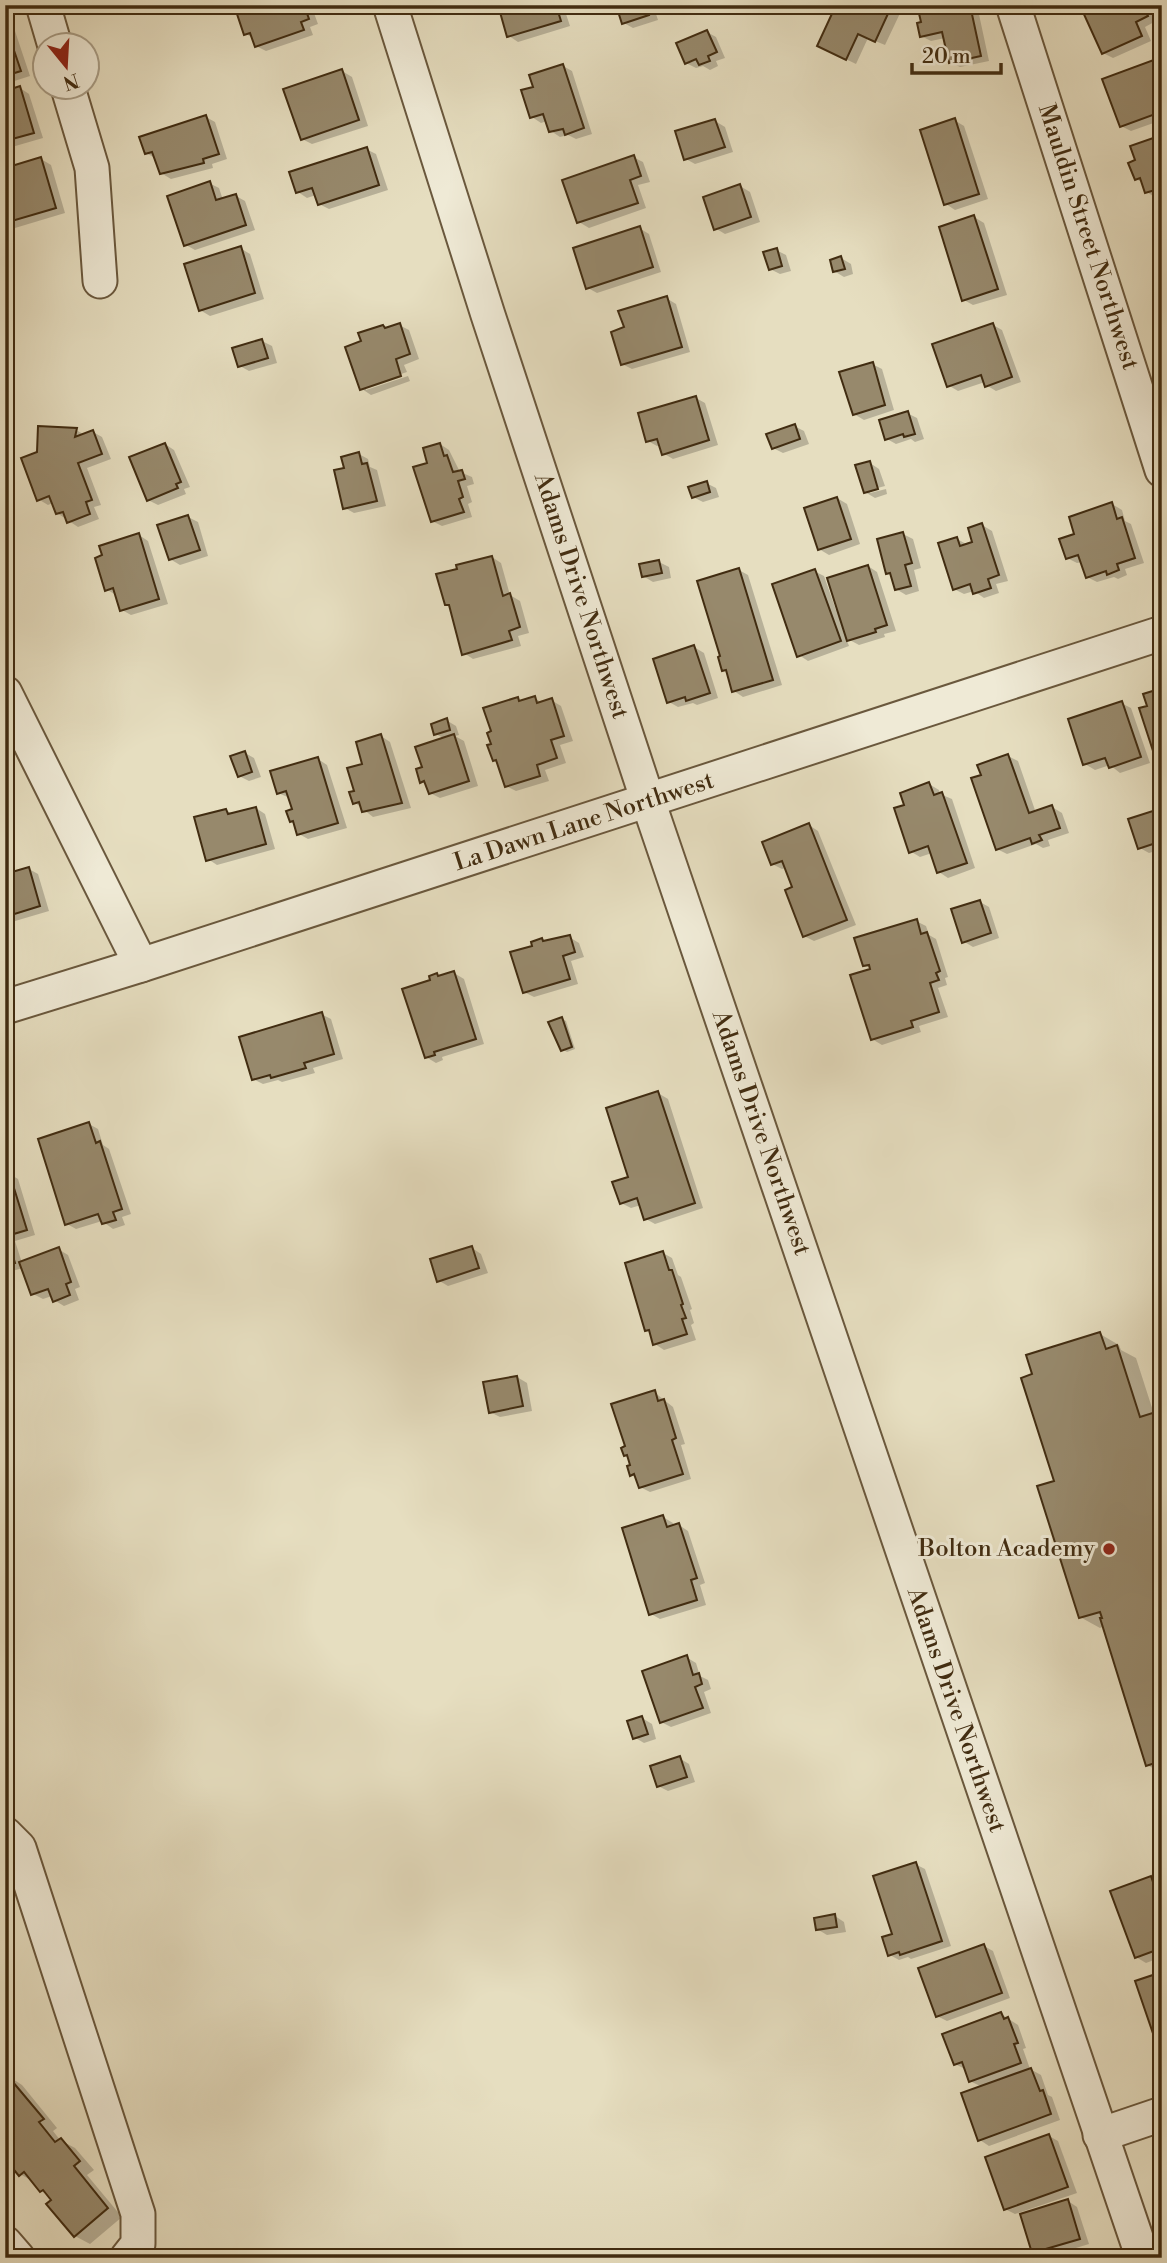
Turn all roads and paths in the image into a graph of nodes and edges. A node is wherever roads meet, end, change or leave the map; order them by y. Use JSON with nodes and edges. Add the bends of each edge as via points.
{"nodes":[{"id":1,"x":43,"y":5,"type":"edge"},
{"id":2,"x":390,"y":5,"type":"edge"},
{"id":3,"x":1013,"y":5,"type":"edge"},
{"id":4,"x":51,"y":32,"type":"edge"},
{"id":5,"x":72,"y":102,"type":"edge"},
{"id":6,"x":100,"y":281,"type":"dead end"},
{"id":7,"x":1162,"y":470,"type":"edge"},
{"id":8,"x":1162,"y":633,"type":"edge"},
{"id":9,"x":5,"y":693,"type":"edge"},
{"id":10,"x":648,"y":801,"type":"junction"},
{"id":11,"x":141,"y":965,"type":"junction"},
{"id":12,"x":5,"y":1007,"type":"edge"},
{"id":13,"x":5,"y":1834,"type":"edge"},
{"id":14,"x":1162,"y":2114,"type":"edge"},
{"id":15,"x":1100,"y":2135,"type":"junction"},
{"id":16,"x":5,"y":2243,"type":"edge"},
{"id":17,"x":18,"y":2258,"type":"edge"},
{"id":18,"x":127,"y":2258,"type":"edge"},
{"id":19,"x":1143,"y":2258,"type":"edge"}],
"edges":[{"from":1,"to":4,"type":"street"},
{"from":2,"to":10,"type":"street","name":"Adams Drive Northwest"},
{"from":3,"to":7,"type":"street","name":"Mauldin Street Northwest"},
{"from":5,"to":6,"type":"street","via":[[92,168]]},
{"from":8,"to":10,"type":"street","name":"La Dawn Lane Northwest"},
{"from":9,"to":11,"type":"street"},
{"from":10,"to":11,"type":"street","name":"La Dawn Lane Northwest"},
{"from":10,"to":15,"type":"street","name":"Adams Drive Northwest"},
{"from":11,"to":12,"type":"street","name":"La Dawn Lane Northwest"},
{"from":13,"to":18,"type":"street","via":[[19,1848],[138,2214],[138,2244]]},
{"from":14,"to":15,"type":"street"},
{"from":15,"to":19,"type":"street","name":"Adams Drive Northwest"},
{"from":16,"to":17,"type":"street"}]}
